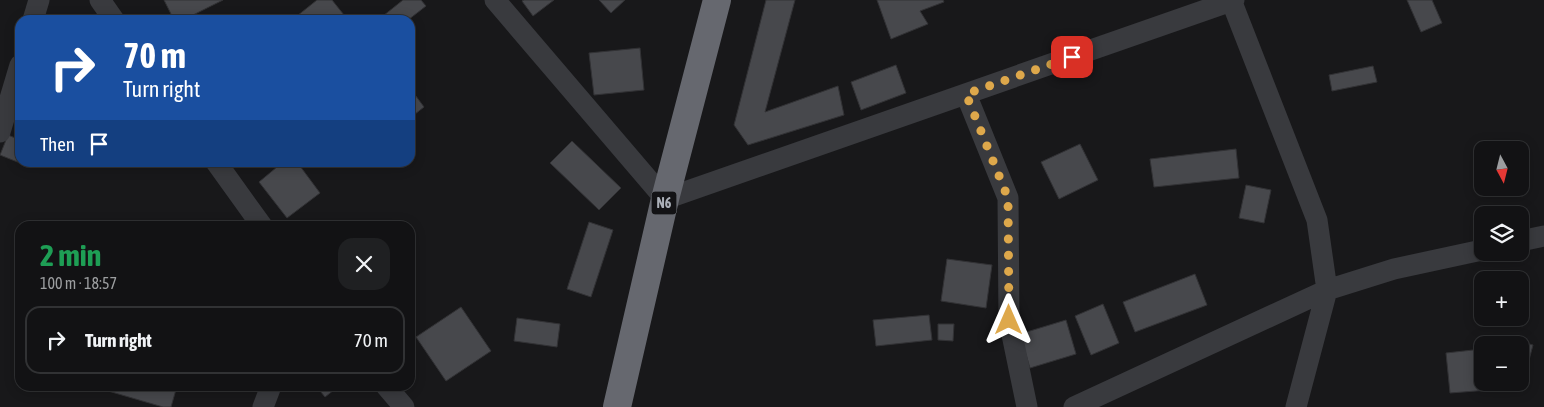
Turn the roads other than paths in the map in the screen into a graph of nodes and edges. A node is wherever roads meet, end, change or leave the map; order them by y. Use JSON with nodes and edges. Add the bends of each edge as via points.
{"nodes":[{"id":1,"x":39,"y":0,"type":"edge"},
{"id":2,"x":100,"y":0,"type":"edge"},
{"id":3,"x":495,"y":0,"type":"edge"},
{"id":4,"x":717,"y":0,"type":"edge"},
{"id":5,"x":1232,"y":0,"type":"edge"},
{"id":6,"x":34,"y":15,"type":"edge"},
{"id":7,"x":110,"y":15,"type":"edge"},
{"id":8,"x":15,"y":82,"type":"edge"},
{"id":9,"x":966,"y":94,"type":"junction"},
{"id":10,"x":0,"y":132,"type":"edge"},
{"id":11,"x":220,"y":167,"type":"edge"},
{"id":12,"x":665,"y":199,"type":"junction"},
{"id":13,"x":258,"y":221,"type":"edge"},
{"id":14,"x":1544,"y":236,"type":"edge"},
{"id":15,"x":1529,"y":239,"type":"edge"},
{"id":16,"x":1474,"y":252,"type":"edge"},
{"id":17,"x":1327,"y":290,"type":"junction"},
{"id":18,"x":269,"y":391,"type":"edge"},
{"id":19,"x":390,"y":391,"type":"edge"},
{"id":20,"x":263,"y":407,"type":"edge"},
{"id":21,"x":404,"y":407,"type":"edge"},
{"id":22,"x":617,"y":407,"type":"edge"},
{"id":23,"x":1027,"y":407,"type":"edge"},
{"id":24,"x":1074,"y":407,"type":"edge"},
{"id":25,"x":1296,"y":407,"type":"edge"}],
"edges":[{"from":1,"to":6,"type":"street"},
{"from":2,"to":7,"type":"street"},
{"from":3,"to":12,"type":"street"},
{"from":4,"to":12,"type":"highway","number":"N6"},
{"from":5,"to":9,"type":"street"},
{"from":5,"to":17,"type":"street","via":[[1317,220]]},
{"from":8,"to":10,"type":"street"},
{"from":9,"to":12,"type":"street"},
{"from":9,"to":23,"type":"street","via":[[1008,198],[1009,320]]},
{"from":11,"to":13,"type":"street"},
{"from":12,"to":22,"type":"highway","number":"N6"},
{"from":14,"to":15,"type":"street"},
{"from":16,"to":17,"type":"street","via":[[1394,269]]},
{"from":17,"to":24,"type":"street"},
{"from":17,"to":25,"type":"street"},
{"from":18,"to":20,"type":"street"},
{"from":19,"to":21,"type":"street"}]}
